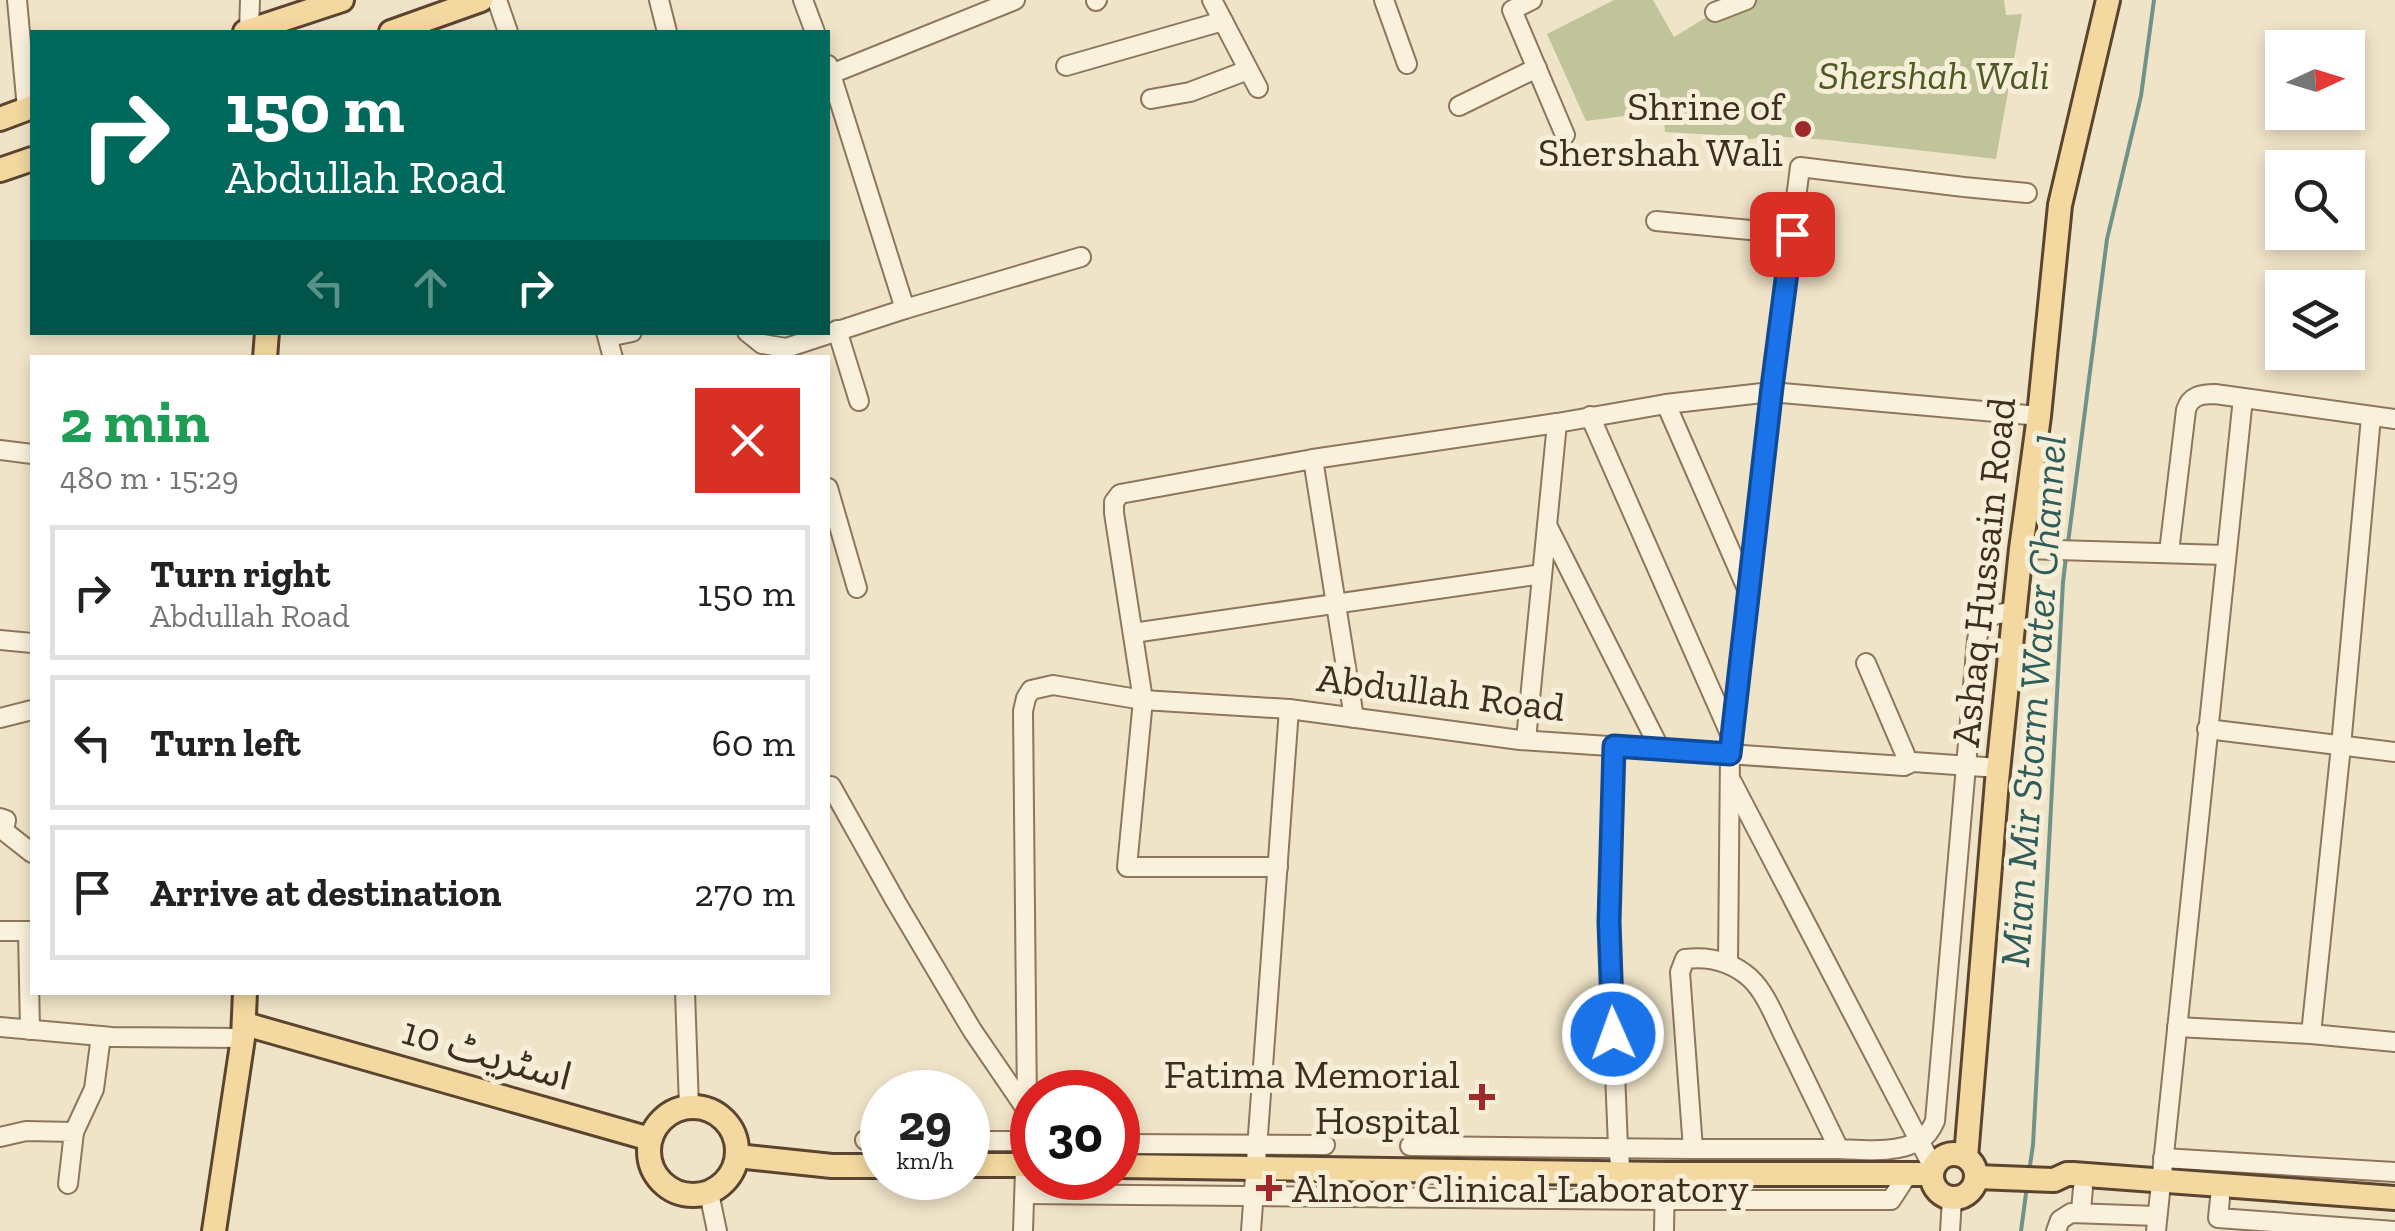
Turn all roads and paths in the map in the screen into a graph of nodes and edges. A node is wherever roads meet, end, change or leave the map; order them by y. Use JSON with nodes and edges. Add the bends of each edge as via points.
{"nodes":[{"id":1,"x":17,"y":0,"type":"edge"},
{"id":2,"x":250,"y":0,"type":"edge"},
{"id":3,"x":342,"y":0,"type":"edge"},
{"id":4,"x":481,"y":0,"type":"edge"},
{"id":5,"x":497,"y":0,"type":"edge"},
{"id":6,"x":659,"y":0,"type":"edge"},
{"id":7,"x":803,"y":0,"type":"edge"},
{"id":8,"x":1016,"y":0,"type":"edge"},
{"id":9,"x":1212,"y":0,"type":"edge"},
{"id":10,"x":1384,"y":0,"type":"edge"},
{"id":11,"x":1532,"y":0,"type":"edge"},
{"id":12,"x":1746,"y":0,"type":"edge"},
{"id":13,"x":2108,"y":0,"type":"edge"},
{"id":14,"x":1715,"y":12,"type":"dead end"},
{"id":15,"x":1223,"y":21,"type":"junction"},
{"id":16,"x":247,"y":30,"type":"edge"},
{"id":17,"x":253,"y":30,"type":"edge"},
{"id":18,"x":397,"y":30,"type":"edge"},
{"id":19,"x":507,"y":30,"type":"edge"},
{"id":20,"x":666,"y":30,"type":"edge"},
{"id":21,"x":814,"y":30,"type":"edge"},
{"id":22,"x":1406,"y":64,"type":"dead end"},
{"id":23,"x":1066,"y":66,"type":"dead end"},
{"id":24,"x":1536,"y":68,"type":"junction"},
{"id":25,"x":830,"y":69,"type":"edge"},
{"id":26,"x":1248,"y":70,"type":"junction"},
{"id":27,"x":830,"y":72,"type":"edge"},
{"id":28,"x":1258,"y":88,"type":"dead end"},
{"id":29,"x":1151,"y":100,"type":"dead end"},
{"id":30,"x":1459,"y":106,"type":"dead end"},
{"id":31,"x":30,"y":108,"type":"edge"},
{"id":32,"x":0,"y":119,"type":"edge"},
{"id":33,"x":1565,"y":135,"type":"dead end"},
{"id":34,"x":30,"y":160,"type":"edge"},
{"id":35,"x":0,"y":170,"type":"edge"},
{"id":36,"x":2027,"y":193,"type":"dead end"},
{"id":37,"x":1656,"y":221,"type":"dead end"},
{"id":38,"x":1792,"y":234,"type":"junction"},
{"id":39,"x":1081,"y":257,"type":"dead end"},
{"id":40,"x":904,"y":309,"type":"junction"},
{"id":41,"x":837,"y":330,"type":"junction"},
{"id":42,"x":830,"y":333,"type":"edge"},
{"id":43,"x":751,"y":335,"type":"edge"},
{"id":44,"x":826,"y":335,"type":"edge"},
{"id":45,"x":787,"y":353,"type":"edge"},
{"id":46,"x":1771,"y":392,"type":"junction"},
{"id":47,"x":2243,"y":398,"type":"junction"},
{"id":48,"x":859,"y":401,"type":"dead end"},
{"id":49,"x":1666,"y":404,"type":"junction"},
{"id":50,"x":1590,"y":416,"type":"junction"},
{"id":51,"x":2039,"y":416,"type":"junction"},
{"id":52,"x":2371,"y":416,"type":"junction"},
{"id":53,"x":2395,"y":419,"type":"edge"},
{"id":54,"x":1557,"y":423,"type":"junction"},
{"id":55,"x":0,"y":450,"type":"edge"},
{"id":56,"x":30,"y":454,"type":"edge"},
{"id":57,"x":1313,"y":459,"type":"junction"},
{"id":58,"x":830,"y":495,"type":"edge"},
{"id":59,"x":1547,"y":525,"type":"junction"},
{"id":60,"x":2021,"y":549,"type":"junction"},
{"id":61,"x":2169,"y":552,"type":"junction"},
{"id":62,"x":2225,"y":555,"type":"junction"},
{"id":63,"x":1542,"y":574,"type":"junction"},
{"id":64,"x":857,"y":588,"type":"dead end"},
{"id":65,"x":1748,"y":591,"type":"junction"},
{"id":66,"x":1336,"y":604,"type":"junction"},
{"id":67,"x":2014,"y":611,"type":"junction"},
{"id":68,"x":1132,"y":633,"type":"junction"},
{"id":69,"x":0,"y":640,"type":"edge"},
{"id":70,"x":30,"y":643,"type":"edge"},
{"id":71,"x":1866,"y":663,"type":"dead end"},
{"id":72,"x":1143,"y":700,"type":"junction"},
{"id":73,"x":30,"y":710,"type":"edge"},
{"id":74,"x":1290,"y":710,"type":"junction"},
{"id":75,"x":0,"y":718,"type":"edge"},
{"id":76,"x":1354,"y":718,"type":"junction"},
{"id":77,"x":2207,"y":729,"type":"junction"},
{"id":78,"x":1526,"y":740,"type":"junction"},
{"id":79,"x":1614,"y":746,"type":"junction"},
{"id":80,"x":1731,"y":746,"type":"junction"},
{"id":81,"x":2341,"y":746,"type":"junction"},
{"id":82,"x":1660,"y":749,"type":"junction"},
{"id":83,"x":2395,"y":752,"type":"edge"},
{"id":84,"x":1904,"y":766,"type":"junction"},
{"id":85,"x":1965,"y":771,"type":"junction"},
{"id":86,"x":1998,"y":774,"type":"junction"},
{"id":87,"x":1730,"y":778,"type":"junction"},
{"id":88,"x":832,"y":786,"type":"dead end"},
{"id":89,"x":0,"y":818,"type":"edge"},
{"id":90,"x":30,"y":851,"type":"edge"},
{"id":91,"x":1278,"y":868,"type":"junction"},
{"id":92,"x":0,"y":931,"type":"edge"},
{"id":93,"x":30,"y":932,"type":"edge"},
{"id":94,"x":1728,"y":963,"type":"junction"},
{"id":95,"x":245,"y":995,"type":"edge"},
{"id":96,"x":685,"y":995,"type":"edge"},
{"id":97,"x":0,"y":1027,"type":"edge"},
{"id":98,"x":2177,"y":1028,"type":"junction"},
{"id":99,"x":30,"y":1030,"type":"junction"},
{"id":100,"x":244,"y":1031,"type":"junction"},
{"id":101,"x":2311,"y":1034,"type":"junction"},
{"id":102,"x":100,"y":1036,"type":"junction"},
{"id":103,"x":2395,"y":1042,"type":"edge"},
{"id":104,"x":1941,"y":1062,"type":"junction"},
{"id":105,"x":1974,"y":1065,"type":"junction"},
{"id":106,"x":1027,"y":1070,"type":"edge"},
{"id":107,"x":1010,"y":1085,"type":"edge"},
{"id":108,"x":689,"y":1107,"type":"junction"},
{"id":109,"x":74,"y":1132,"type":"junction"},
{"id":110,"x":0,"y":1136,"type":"edge"},
{"id":111,"x":650,"y":1139,"type":"junction"},
{"id":112,"x":1920,"y":1141,"type":"junction"},
{"id":113,"x":1140,"y":1146,"type":"edge"},
{"id":114,"x":1325,"y":1146,"type":"dead end"},
{"id":115,"x":1410,"y":1146,"type":"dead end"},
{"id":116,"x":1618,"y":1147,"type":"junction"},
{"id":117,"x":1693,"y":1149,"type":"junction"},
{"id":118,"x":1839,"y":1150,"type":"junction"},
{"id":119,"x":737,"y":1156,"type":"junction"},
{"id":120,"x":1256,"y":1157,"type":"junction"},
{"id":121,"x":1140,"y":1165,"type":"edge"},
{"id":122,"x":860,"y":1166,"type":"edge"},
{"id":123,"x":1971,"y":1167,"type":"junction"},
{"id":124,"x":1924,"y":1172,"type":"junction"},
{"id":125,"x":2395,"y":1172,"type":"edge"},
{"id":126,"x":1622,"y":1173,"type":"junction"},
{"id":127,"x":1665,"y":1174,"type":"junction"},
{"id":128,"x":68,"y":1184,"type":"dead end"},
{"id":129,"x":2073,"y":1188,"type":"junction"},
{"id":130,"x":709,"y":1193,"type":"junction"},
{"id":131,"x":1140,"y":1195,"type":"edge"},
{"id":132,"x":1253,"y":1195,"type":"junction"},
{"id":133,"x":2159,"y":1196,"type":"edge"},
{"id":134,"x":2395,"y":1198,"type":"edge"},
{"id":135,"x":1952,"y":1199,"type":"junction"},
{"id":136,"x":1025,"y":1200,"type":"edge"},
{"id":137,"x":1664,"y":1200,"type":"junction"},
{"id":138,"x":2395,"y":1212,"type":"edge"},
{"id":139,"x":2336,"y":1222,"type":"edge"},
{"id":140,"x":214,"y":1231,"type":"edge"},
{"id":141,"x":717,"y":1231,"type":"edge"},
{"id":142,"x":1024,"y":1231,"type":"edge"},
{"id":143,"x":1250,"y":1231,"type":"edge"},
{"id":144,"x":1664,"y":1231,"type":"edge"},
{"id":145,"x":1950,"y":1231,"type":"edge"},
{"id":146,"x":2056,"y":1231,"type":"edge"},
{"id":147,"x":2395,"y":1231,"type":"edge"}],
"edges":[{"from":1,"to":31,"type":"street"},
{"from":2,"to":16,"type":"street"},
{"from":3,"to":17,"type":"main road"},
{"from":4,"to":18,"type":"main road"},
{"from":5,"to":19,"type":"street"},
{"from":6,"to":20,"type":"street"},
{"from":7,"to":21,"type":"street"},
{"from":8,"to":25,"type":"street"},
{"from":9,"to":15,"type":"street"},
{"from":10,"to":22,"type":"street"},
{"from":11,"to":24,"type":"street","via":[[1512,10]]},
{"from":12,"to":14,"type":"street"},
{"from":13,"to":51,"type":"main road","name":"Ashaq Hussain Road","via":[[2060,205]]},
{"from":15,"to":23,"type":"street"},
{"from":15,"to":26,"type":"street"},
{"from":24,"to":30,"type":"street"},
{"from":24,"to":33,"type":"street"},
{"from":26,"to":28,"type":"street"},
{"from":26,"to":29,"type":"street"},
{"from":27,"to":40,"type":"street"},
{"from":31,"to":32,"type":"main road"},
{"from":34,"to":35,"type":"main road"},
{"from":36,"to":38,"type":"street","via":[[1803,166]]},
{"from":37,"to":38,"type":"street"},
{"from":38,"to":46,"type":"street"},
{"from":39,"to":40,"type":"street"},
{"from":40,"to":41,"type":"street"},
{"from":41,"to":42,"type":"street"},
{"from":41,"to":48,"type":"street"},
{"from":43,"to":45,"type":"street"},
{"from":44,"to":45,"type":"street"},
{"from":46,"to":49,"type":"street"},
{"from":46,"to":51,"type":"street"},
{"from":46,"to":65,"type":"street"},
{"from":47,"to":52,"type":"street"},
{"from":47,"to":61,"type":"street","via":[[2205,394],[2188,404]]},
{"from":47,"to":62,"type":"street"},
{"from":49,"to":50,"type":"street"},
{"from":49,"to":65,"type":"street"},
{"from":50,"to":54,"type":"street"},
{"from":50,"to":80,"type":"street"},
{"from":51,"to":60,"type":"main road","name":"Ashaq Hussain Road"},
{"from":52,"to":53,"type":"street"},
{"from":52,"to":81,"type":"street"},
{"from":54,"to":57,"type":"street"},
{"from":54,"to":59,"type":"street"},
{"from":55,"to":56,"type":"street"},
{"from":57,"to":66,"type":"street"},
{"from":57,"to":68,"type":"street","via":[[1120,494],[1114,513]]},
{"from":58,"to":64,"type":"street"},
{"from":59,"to":63,"type":"street"},
{"from":59,"to":82,"type":"street"},
{"from":60,"to":61,"type":"street"},
{"from":60,"to":67,"type":"main road","name":"Ashaq Hussain Road"},
{"from":61,"to":62,"type":"street"},
{"from":62,"to":77,"type":"street"},
{"from":63,"to":66,"type":"street"},
{"from":63,"to":78,"type":"street"},
{"from":65,"to":80,"type":"street"},
{"from":66,"to":68,"type":"street"},
{"from":66,"to":76,"type":"street"},
{"from":67,"to":85,"type":"street","via":[[1984,617],[1980,624]]},
{"from":67,"to":86,"type":"main road","name":"Ashaq Hussain Road"},
{"from":68,"to":72,"type":"street"},
{"from":69,"to":70,"type":"street"},
{"from":71,"to":84,"type":"street","via":[[1905,754]]},
{"from":72,"to":74,"type":"street","name":"Abdullah Road"},
{"from":72,"to":91,"type":"street","via":[[1127,867]]},
{"from":72,"to":106,"type":"street","name":"Abdullah Road","via":[[1053,685],[1031,690],[1026,698]]},
{"from":73,"to":75,"type":"street"},
{"from":74,"to":76,"type":"street","name":"Abdullah Road"},
{"from":74,"to":91,"type":"street"},
{"from":76,"to":78,"type":"street","name":"Abdullah Road"},
{"from":77,"to":81,"type":"street"},
{"from":77,"to":98,"type":"street"},
{"from":78,"to":79,"type":"street","name":"Abdullah Road"},
{"from":79,"to":82,"type":"street","name":"Abdullah Road"},
{"from":79,"to":116,"type":"street","via":[[1609,922]]},
{"from":80,"to":82,"type":"street","name":"Abdullah Road"},
{"from":80,"to":84,"type":"street","name":"Abdullah Road"},
{"from":80,"to":87,"type":"street"},
{"from":81,"to":83,"type":"street"},
{"from":81,"to":101,"type":"street"},
{"from":84,"to":85,"type":"street","name":"Abdullah Road","via":[[1914,772]]},
{"from":85,"to":86,"type":"street","name":"Abdullah Road"},
{"from":85,"to":104,"type":"street"},
{"from":86,"to":105,"type":"main road","name":"Ashaq Hussain Road"},
{"from":87,"to":94,"type":"street"},
{"from":87,"to":112,"type":"street"},
{"from":88,"to":107,"type":"street"},
{"from":89,"to":90,"type":"street","via":[[6,820],[4,830]]},
{"from":91,"to":120,"type":"street"},
{"from":92,"to":93,"type":"street"},
{"from":93,"to":99,"type":"street"},
{"from":94,"to":117,"type":"street","via":[[1686,959],[1680,972]]},
{"from":94,"to":118,"type":"street","via":[[1764,997]]},
{"from":95,"to":100,"type":"main road"},
{"from":96,"to":108,"type":"street"},
{"from":97,"to":99,"type":"street"},
{"from":98,"to":101,"type":"street"},
{"from":98,"to":133,"type":"street"},
{"from":99,"to":102,"type":"street"},
{"from":100,"to":102,"type":"street"},
{"from":100,"to":111,"type":"main road","name":"اسٹریٹ 10"},
{"from":100,"to":140,"type":"main road"},
{"from":101,"to":103,"type":"street"},
{"from":102,"to":109,"type":"street","via":[[94,1089]]},
{"from":104,"to":105,"type":"street"},
{"from":104,"to":112,"type":"street","via":[[1935,1120]]},
{"from":105,"to":123,"type":"main road","name":"Ashaq Hussain Road"},
{"from":108,"to":111,"type":"main road","via":[[665,1117]]},
{"from":108,"to":119,"type":"main road","via":[[705,1108],[730,1126]]},
{"from":109,"to":110,"type":"street"},
{"from":109,"to":128,"type":"street"},
{"from":111,"to":130,"type":"main road","via":[[658,1179],[681,1194]]},
{"from":112,"to":118,"type":"street"},
{"from":112,"to":124,"type":"street"},
{"from":113,"to":120,"type":"street"},
{"from":114,"to":120,"type":"street"},
{"from":115,"to":116,"type":"street"},
{"from":116,"to":117,"type":"street"},
{"from":116,"to":126,"type":"street"},
{"from":117,"to":118,"type":"street"},
{"from":119,"to":122,"type":"main road"},
{"from":119,"to":130,"type":"main road","via":[[728,1178]]},
{"from":120,"to":121,"type":"main road"},
{"from":120,"to":126,"type":"main road"},
{"from":120,"to":132,"type":"street"},
{"from":123,"to":124,"type":"main road","via":[[1951,1154]]},
{"from":123,"to":129,"type":"main road"},
{"from":123,"to":135,"type":"main road","via":[[1972,1190]]},
{"from":124,"to":127,"type":"main road"},
{"from":124,"to":135,"type":"main road","via":[[1939,1194]]},
{"from":124,"to":137,"type":"street","via":[[1892,1200]]},
{"from":125,"to":133,"type":"street"},
{"from":126,"to":127,"type":"main road"},
{"from":127,"to":137,"type":"street"},
{"from":129,"to":133,"type":"main road"},
{"from":129,"to":133,"type":"street"},
{"from":129,"to":146,"type":"street"},
{"from":130,"to":141,"type":"street"},
{"from":131,"to":132,"type":"street"},
{"from":132,"to":137,"type":"street"},
{"from":132,"to":143,"type":"street"},
{"from":133,"to":134,"type":"main road"},
{"from":133,"to":139,"type":"main road","via":[[2220,1198]]},
{"from":135,"to":145,"type":"street"},
{"from":136,"to":142,"type":"street"},
{"from":137,"to":144,"type":"street"},
{"from":138,"to":139,"type":"main road"},
{"from":139,"to":147,"type":"street"}]}
